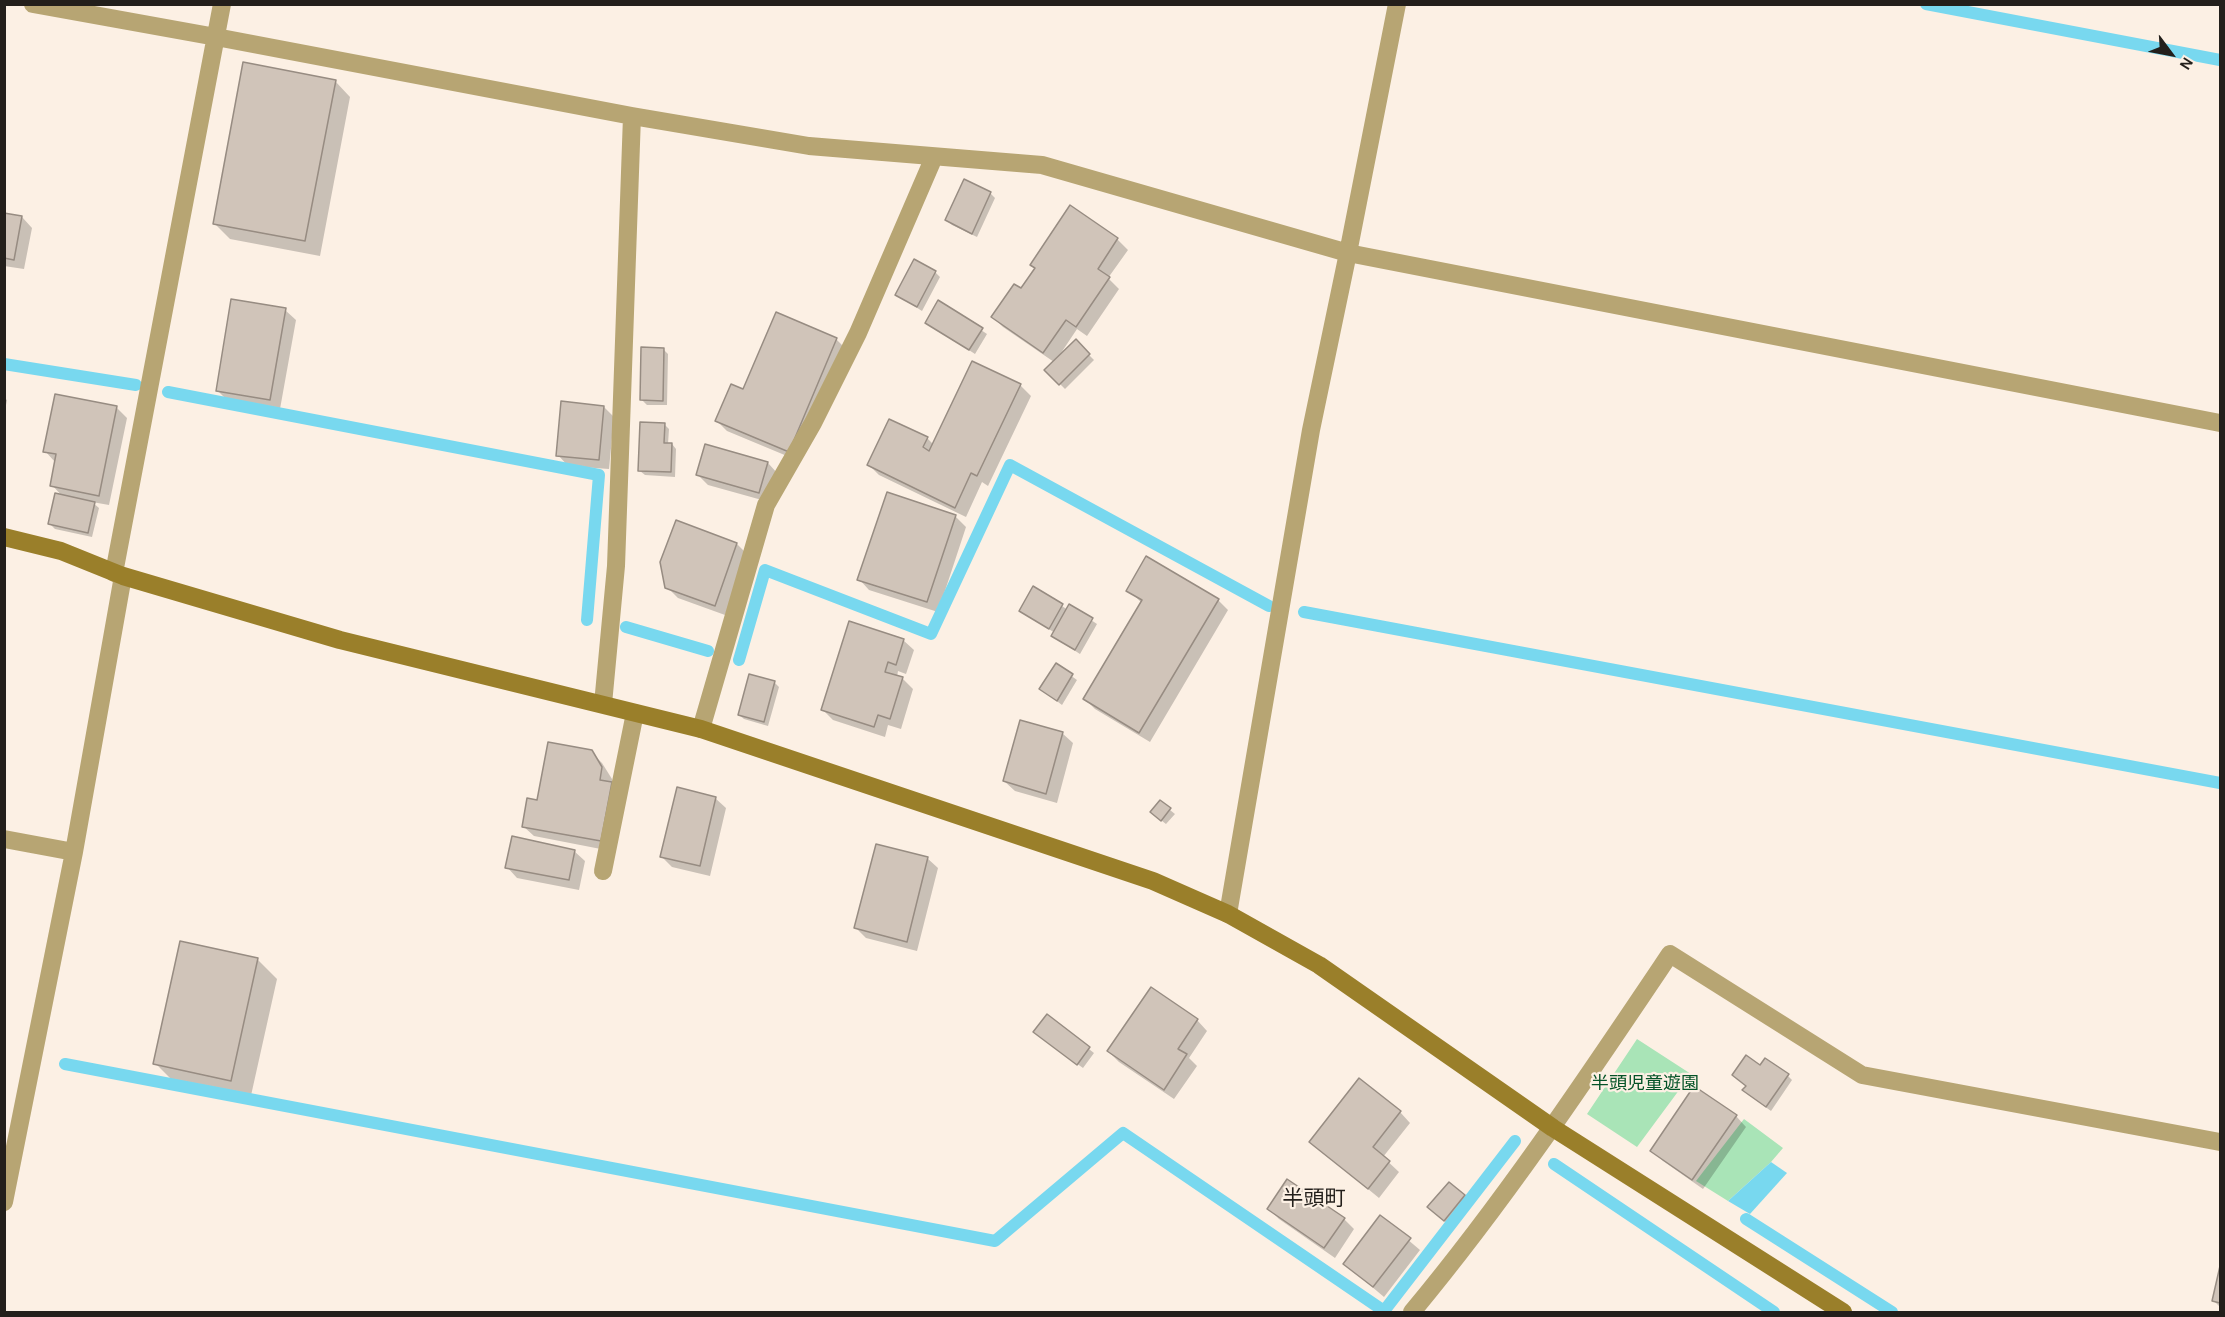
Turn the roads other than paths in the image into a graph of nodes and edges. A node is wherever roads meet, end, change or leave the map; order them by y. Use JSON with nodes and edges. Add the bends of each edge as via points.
{"nodes":[{"id":1,"x":33,"y":4,"type":"edge"},
{"id":2,"x":222,"y":4,"type":"edge"},
{"id":3,"x":1397,"y":4,"type":"edge"},
{"id":4,"x":216,"y":37,"type":"junction"},
{"id":5,"x":632,"y":116,"type":"junction"},
{"id":6,"x":934,"y":157,"type":"junction"},
{"id":7,"x":1348,"y":253,"type":"junction"},
{"id":8,"x":2220,"y":423,"type":"edge"},
{"id":9,"x":4,"y":537,"type":"edge"},
{"id":10,"x":118,"y":574,"type":"junction"},
{"id":11,"x":603,"y":704,"type":"junction"},
{"id":12,"x":635,"y":713,"type":"junction"},
{"id":13,"x":701,"y":729,"type":"junction"},
{"id":14,"x":4,"y":839,"type":"edge"},
{"id":15,"x":74,"y":852,"type":"junction"},
{"id":16,"x":603,"y":871,"type":"dead end"},
{"id":17,"x":1228,"y":914,"type":"junction"},
{"id":18,"x":1553,"y":1128,"type":"junction"},
{"id":19,"x":2220,"y":1142,"type":"edge"},
{"id":20,"x":4,"y":1202,"type":"edge"},
{"id":21,"x":1412,"y":1312,"type":"edge"},
{"id":22,"x":1843,"y":1312,"type":"edge"}],
"edges":[{"from":1,"to":4,"type":"street"},
{"from":2,"to":4,"type":"street"},
{"from":3,"to":7,"type":"street"},
{"from":4,"to":5,"type":"street"},
{"from":4,"to":10,"type":"street"},
{"from":5,"to":6,"type":"street","via":[[809,146]]},
{"from":5,"to":11,"type":"street","via":[[616,566]]},
{"from":6,"to":7,"type":"street","via":[[1042,165]]},
{"from":6,"to":13,"type":"street","via":[[858,333],[766,506]]},
{"from":7,"to":8,"type":"street"},
{"from":7,"to":17,"type":"street","via":[[1311,430]]},
{"from":9,"to":10,"type":"street","via":[[61,551]]},
{"from":10,"to":11,"type":"street","via":[[340,640]]},
{"from":10,"to":15,"type":"street"},
{"from":11,"to":12,"type":"street"},
{"from":12,"to":13,"type":"street"},
{"from":12,"to":16,"type":"street"},
{"from":13,"to":17,"type":"street","via":[[1153,881]]},
{"from":14,"to":15,"type":"street"},
{"from":15,"to":20,"type":"street"},
{"from":17,"to":18,"type":"street","via":[[1319,965]]},
{"from":18,"to":19,"type":"street","via":[[1670,954],[1862,1075]]},
{"from":18,"to":21,"type":"street","via":[[1461,1254]]},
{"from":18,"to":22,"type":"street"}]}
